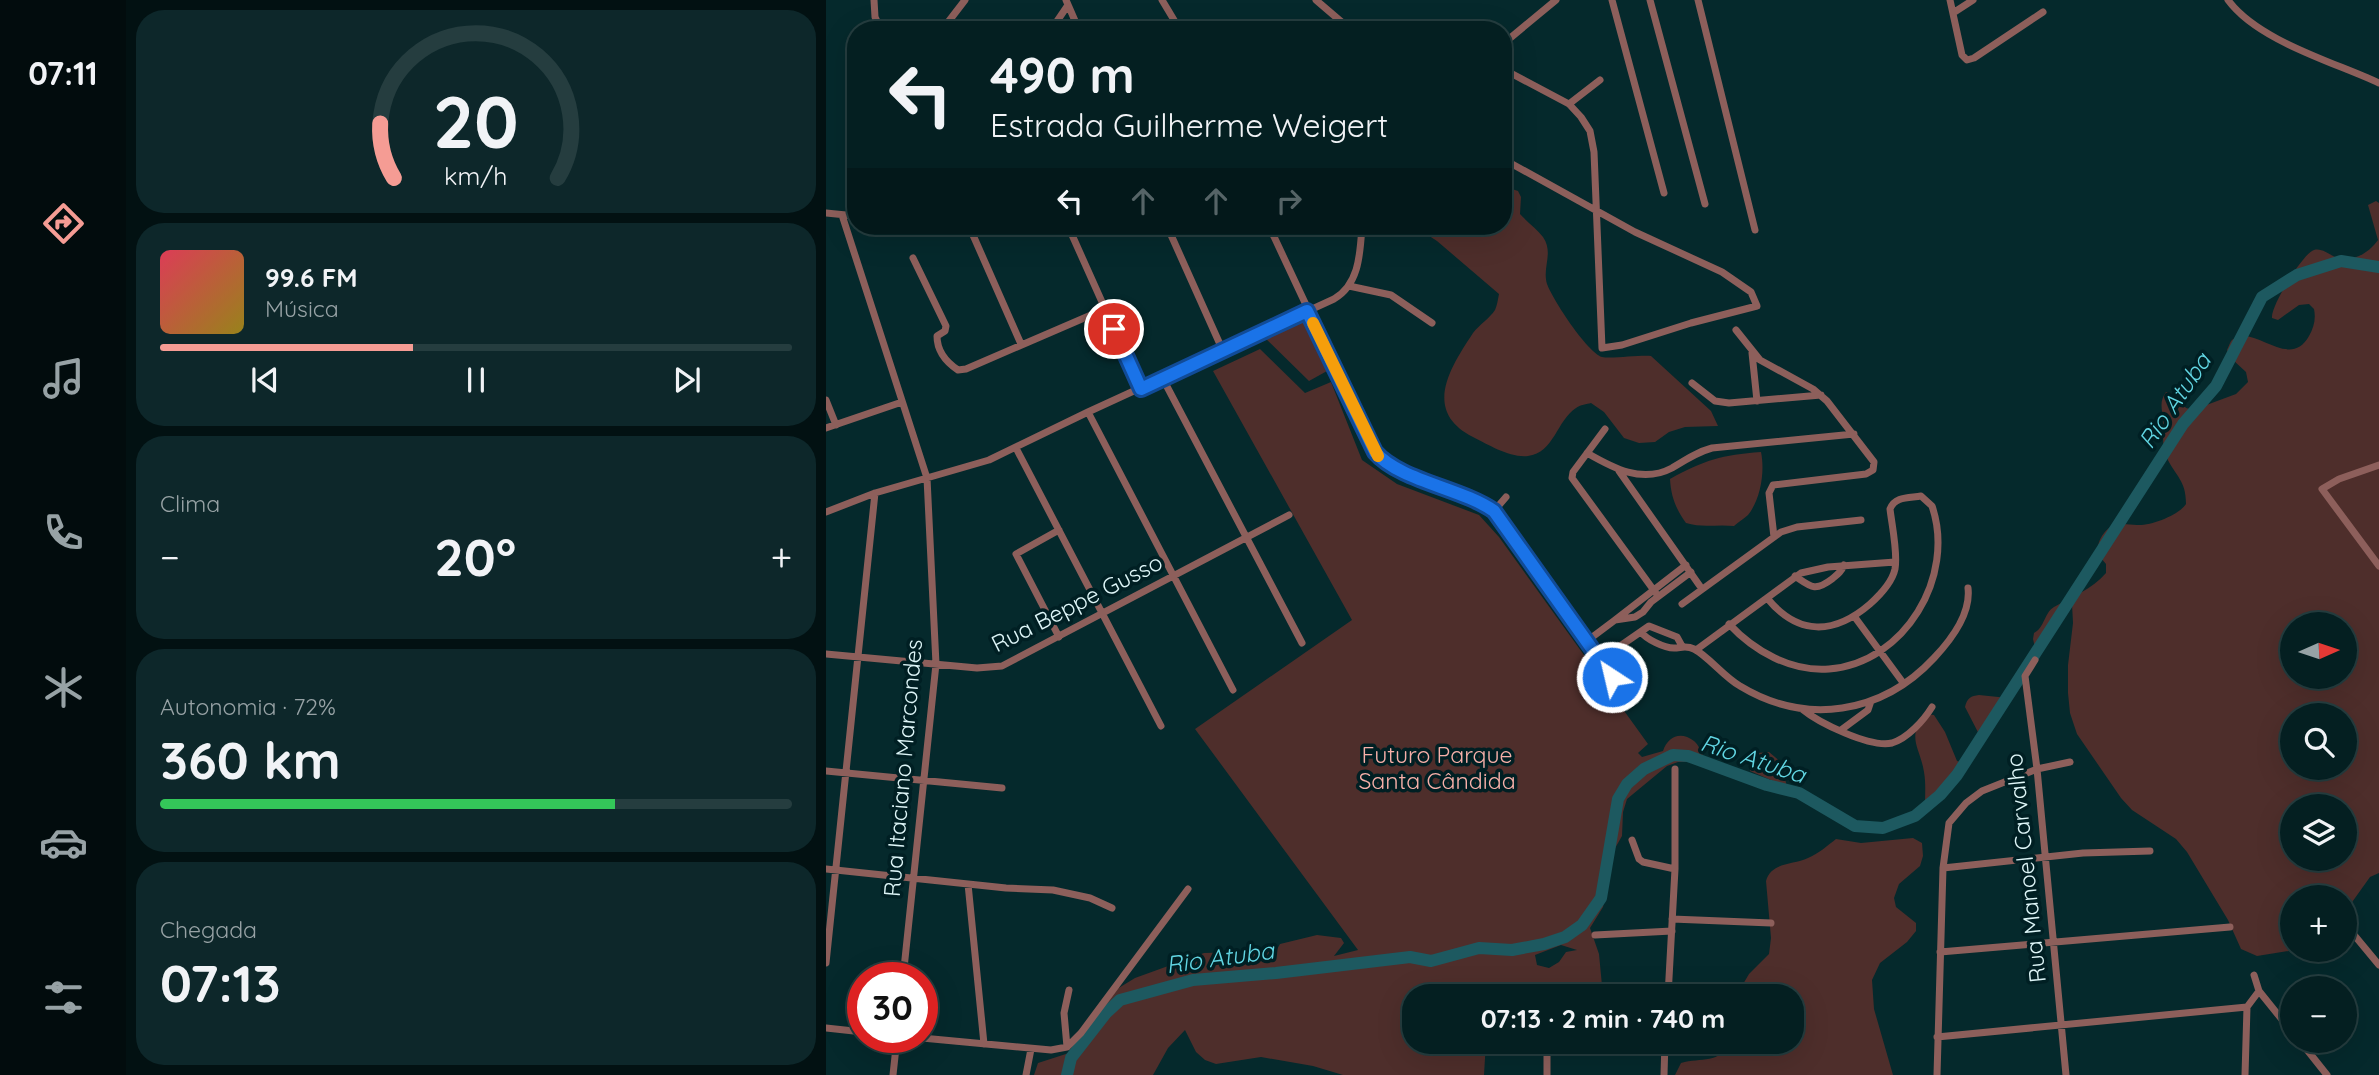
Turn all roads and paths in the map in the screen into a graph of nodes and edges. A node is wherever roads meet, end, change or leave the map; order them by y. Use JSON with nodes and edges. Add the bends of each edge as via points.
{"nodes":[{"id":1,"x":874,"y":0,"type":"edge"},
{"id":2,"x":965,"y":0,"type":"edge"},
{"id":3,"x":1316,"y":0,"type":"edge"},
{"id":4,"x":1556,"y":0,"type":"edge"},
{"id":5,"x":1612,"y":0,"type":"edge"},
{"id":6,"x":1650,"y":0,"type":"edge"},
{"id":7,"x":1698,"y":0,"type":"edge"},
{"id":8,"x":1950,"y":0,"type":"edge"},
{"id":9,"x":1973,"y":0,"type":"edge"},
{"id":10,"x":2228,"y":0,"type":"edge"},
{"id":11,"x":1165,"y":2,"type":"edge"},
{"id":12,"x":1067,"y":3,"type":"edge"},
{"id":13,"x":2043,"y":12,"type":"dead end"},
{"id":14,"x":1953,"y":13,"type":"junction"},
{"id":15,"x":877,"y":21,"type":"edge"},
{"id":16,"x":949,"y":21,"type":"edge"},
{"id":17,"x":1056,"y":21,"type":"edge"},
{"id":18,"x":1075,"y":21,"type":"edge"},
{"id":19,"x":1176,"y":21,"type":"edge"},
{"id":20,"x":1340,"y":21,"type":"edge"},
{"id":21,"x":1512,"y":37,"type":"edge"},
{"id":22,"x":1512,"y":74,"type":"edge"},
{"id":23,"x":1601,"y":80,"type":"dead end"},
{"id":24,"x":2379,"y":83,"type":"edge"},
{"id":25,"x":1569,"y":104,"type":"junction"},
{"id":26,"x":1512,"y":164,"type":"edge"},
{"id":27,"x":1664,"y":193,"type":"dead end"},
{"id":28,"x":1704,"y":204,"type":"dead end"},
{"id":29,"x":1597,"y":211,"type":"junction"},
{"id":30,"x":826,"y":213,"type":"edge"},
{"id":31,"x":842,"y":215,"type":"junction"},
{"id":32,"x":847,"y":215,"type":"edge"},
{"id":33,"x":1755,"y":230,"type":"dead end"},
{"id":34,"x":847,"y":231,"type":"edge"},
{"id":35,"x":848,"y":235,"type":"edge"},
{"id":36,"x":973,"y":235,"type":"edge"},
{"id":37,"x":1072,"y":235,"type":"edge"},
{"id":38,"x":1171,"y":235,"type":"edge"},
{"id":39,"x":1273,"y":235,"type":"edge"},
{"id":40,"x":1361,"y":235,"type":"edge"},
{"id":41,"x":913,"y":258,"type":"dead end"},
{"id":42,"x":1349,"y":286,"type":"junction"},
{"id":43,"x":1105,"y":309,"type":"junction"},
{"id":44,"x":1307,"y":311,"type":"junction"},
{"id":45,"x":1432,"y":323,"type":"dead end"},
{"id":46,"x":1737,"y":330,"type":"dead end"},
{"id":47,"x":1021,"y":344,"type":"junction"},
{"id":48,"x":1223,"y":351,"type":"junction"},
{"id":49,"x":1752,"y":352,"type":"junction"},
{"id":50,"x":1163,"y":379,"type":"junction"},
{"id":51,"x":1692,"y":383,"type":"dead end"},
{"id":52,"x":1141,"y":389,"type":"junction"},
{"id":53,"x":1821,"y":395,"type":"junction"},
{"id":54,"x":826,"y":400,"type":"edge"},
{"id":55,"x":1757,"y":401,"type":"junction"},
{"id":56,"x":902,"y":402,"type":"junction"},
{"id":57,"x":1088,"y":412,"type":"junction"},
{"id":58,"x":835,"y":425,"type":"junction"},
{"id":59,"x":826,"y":428,"type":"edge"},
{"id":60,"x":1605,"y":429,"type":"dead end"},
{"id":61,"x":1854,"y":435,"type":"junction"},
{"id":62,"x":1016,"y":448,"type":"junction"},
{"id":63,"x":1587,"y":453,"type":"junction"},
{"id":64,"x":2379,"y":465,"type":"edge"},
{"id":65,"x":1619,"y":470,"type":"junction"},
{"id":66,"x":927,"y":478,"type":"junction"},
{"id":67,"x":875,"y":493,"type":"junction"},
{"id":68,"x":1506,"y":497,"type":"dead end"},
{"id":69,"x":1494,"y":511,"type":"junction"},
{"id":70,"x":826,"y":512,"type":"edge"},
{"id":71,"x":1289,"y":515,"type":"dead end"},
{"id":72,"x":1861,"y":520,"type":"dead end"},
{"id":73,"x":1059,"y":530,"type":"junction"},
{"id":74,"x":1247,"y":537,"type":"junction"},
{"id":75,"x":1774,"y":537,"type":"junction"},
{"id":76,"x":1895,"y":562,"type":"junction"},
{"id":77,"x":1844,"y":565,"type":"junction"},
{"id":78,"x":2379,"y":566,"type":"edge"},
{"id":79,"x":1688,"y":568,"type":"junction"},
{"id":80,"x":1174,"y":576,"type":"junction"},
{"id":81,"x":1795,"y":576,"type":"junction"},
{"id":82,"x":1968,"y":588,"type":"dead end"},
{"id":83,"x":1702,"y":589,"type":"junction"},
{"id":84,"x":1656,"y":593,"type":"junction"},
{"id":85,"x":1767,"y":598,"type":"junction"},
{"id":86,"x":1682,"y":604,"type":"dead end"},
{"id":87,"x":1633,"y":605,"type":"junction"},
{"id":88,"x":1103,"y":614,"type":"junction"},
{"id":89,"x":1639,"y":615,"type":"junction"},
{"id":90,"x":1854,"y":616,"type":"junction"},
{"id":91,"x":1615,"y":620,"type":"junction"},
{"id":92,"x":1730,"y":624,"type":"junction"},
{"id":93,"x":1641,"y":632,"type":"junction"},
{"id":94,"x":1059,"y":637,"type":"junction"},
{"id":95,"x":1587,"y":641,"type":"junction"},
{"id":96,"x":1302,"y":643,"type":"dead end"},
{"id":97,"x":1682,"y":646,"type":"junction"},
{"id":98,"x":1696,"y":650,"type":"junction"},
{"id":99,"x":1881,"y":650,"type":"junction"},
{"id":100,"x":826,"y":654,"type":"edge"},
{"id":101,"x":858,"y":657,"type":"junction"},
{"id":102,"x":1600,"y":660,"type":"junction"},
{"id":103,"x":2035,"y":660,"type":"dead end"},
{"id":104,"x":936,"y":664,"type":"junction"},
{"id":105,"x":1612,"y":677,"type":"dead end"},
{"id":106,"x":1904,"y":684,"type":"junction"},
{"id":107,"x":1233,"y":690,"type":"dead end"},
{"id":108,"x":1871,"y":701,"type":"junction"},
{"id":109,"x":1931,"y":706,"type":"dead end"},
{"id":110,"x":1801,"y":709,"type":"junction"},
{"id":111,"x":1161,"y":726,"type":"dead end"},
{"id":112,"x":1841,"y":730,"type":"junction"},
{"id":113,"x":2070,"y":762,"type":"dead end"},
{"id":114,"x":1675,"y":769,"type":"dead end"},
{"id":115,"x":2037,"y":769,"type":"junction"},
{"id":116,"x":826,"y":771,"type":"edge"},
{"id":117,"x":846,"y":773,"type":"junction"},
{"id":118,"x":924,"y":780,"type":"junction"},
{"id":119,"x":1002,"y":788,"type":"dead end"},
{"id":120,"x":1633,"y":840,"type":"dead end"},
{"id":121,"x":2150,"y":851,"type":"dead end"},
{"id":122,"x":2046,"y":858,"type":"junction"},
{"id":123,"x":1943,"y":868,"type":"junction"},
{"id":124,"x":826,"y":869,"type":"edge"},
{"id":125,"x":1675,"y":869,"type":"junction"},
{"id":126,"x":836,"y":870,"type":"junction"},
{"id":127,"x":914,"y":878,"type":"junction"},
{"id":128,"x":968,"y":884,"type":"junction"},
{"id":129,"x":1188,"y":889,"type":"dead end"},
{"id":130,"x":1112,"y":908,"type":"dead end"},
{"id":131,"x":1672,"y":919,"type":"junction"},
{"id":132,"x":1771,"y":923,"type":"dead end"},
{"id":133,"x":2230,"y":927,"type":"dead end"},
{"id":134,"x":1672,"y":931,"type":"junction"},
{"id":135,"x":1595,"y":935,"type":"dead end"},
{"id":136,"x":2357,"y":938,"type":"edge"},
{"id":137,"x":2053,"y":943,"type":"junction"},
{"id":138,"x":1940,"y":952,"type":"junction"},
{"id":139,"x":905,"y":962,"type":"edge"},
{"id":140,"x":826,"y":963,"type":"edge"},
{"id":141,"x":2379,"y":965,"type":"edge"},
{"id":142,"x":2254,"y":975,"type":"dead end"},
{"id":143,"x":1669,"y":984,"type":"edge"},
{"id":144,"x":1069,"y":990,"type":"dead end"},
{"id":145,"x":2259,"y":990,"type":"junction"},
{"id":146,"x":2248,"y":1007,"type":"junction"},
{"id":147,"x":2280,"y":1017,"type":"edge"},
{"id":148,"x":2061,"y":1025,"type":"junction"},
{"id":149,"x":826,"y":1028,"type":"edge"},
{"id":150,"x":847,"y":1030,"type":"edge"},
{"id":151,"x":1937,"y":1037,"type":"junction"},
{"id":152,"x":938,"y":1040,"type":"edge"},
{"id":153,"x":984,"y":1044,"type":"junction"},
{"id":154,"x":1067,"y":1047,"type":"junction"},
{"id":155,"x":1031,"y":1049,"type":"junction"},
{"id":156,"x":895,"y":1053,"type":"edge"},
{"id":157,"x":2310,"y":1053,"type":"edge"},
{"id":158,"x":1547,"y":1054,"type":"edge"},
{"id":159,"x":1665,"y":1054,"type":"edge"},
{"id":160,"x":893,"y":1075,"type":"edge"},
{"id":161,"x":1026,"y":1075,"type":"edge"},
{"id":162,"x":1547,"y":1075,"type":"edge"},
{"id":163,"x":1664,"y":1075,"type":"edge"},
{"id":164,"x":1937,"y":1075,"type":"edge"},
{"id":165,"x":2066,"y":1075,"type":"edge"},
{"id":166,"x":2245,"y":1075,"type":"edge"},
{"id":167,"x":2327,"y":1075,"type":"edge"}],
"edges":[{"from":1,"to":15,"type":"street"},
{"from":2,"to":16,"type":"street"},
{"from":3,"to":20,"type":"street"},
{"from":4,"to":21,"type":"street"},
{"from":5,"to":27,"type":"street"},
{"from":6,"to":28,"type":"street"},
{"from":7,"to":33,"type":"street"},
{"from":8,"to":14,"type":"street"},
{"from":9,"to":14,"type":"street"},
{"from":10,"to":24,"type":"street","via":[[2241,15],[2272,35]]},
{"from":11,"to":19,"type":"street"},
{"from":12,"to":17,"type":"street"},
{"from":12,"to":18,"type":"street"},
{"from":13,"to":14,"type":"street","via":[[1970,60],[1962,55]]},
{"from":22,"to":25,"type":"street"},
{"from":23,"to":25,"type":"street"},
{"from":25,"to":29,"type":"street","via":[[1586,124],[1592,141]]},
{"from":26,"to":29,"type":"street"},
{"from":29,"to":29,"type":"street","via":[[1602,348],[1758,306],[1751,292],[1735,280]]},
{"from":30,"to":31,"type":"street"},
{"from":31,"to":32,"type":"street"},
{"from":31,"to":34,"type":"street","name":"Rua Itaciano Marcondes"},
{"from":35,"to":56,"type":"street","name":"Rua Itaciano Marcondes"},
{"from":36,"to":47,"type":"street"},
{"from":37,"to":43,"type":"street"},
{"from":38,"to":48,"type":"street"},
{"from":39,"to":44,"type":"street"},
{"from":40,"to":42,"type":"street"},
{"from":41,"to":47,"type":"street","via":[[946,326],[937,340],[952,366],[962,370]]},
{"from":42,"to":44,"type":"street"},
{"from":42,"to":45,"type":"street","via":[[1391,295]]},
{"from":43,"to":47,"type":"street"},
{"from":43,"to":52,"type":"street"},
{"from":44,"to":48,"type":"street"},
{"from":44,"to":69,"type":"street","via":[[1380,458]]},
{"from":46,"to":49,"type":"street"},
{"from":48,"to":50,"type":"street"},
{"from":49,"to":53,"type":"street"},
{"from":49,"to":55,"type":"street"},
{"from":50,"to":52,"type":"street"},
{"from":50,"to":74,"type":"street"},
{"from":51,"to":55,"type":"street","via":[[1721,402]]},
{"from":52,"to":57,"type":"street"},
{"from":53,"to":55,"type":"street"},
{"from":53,"to":61,"type":"street"},
{"from":54,"to":58,"type":"street"},
{"from":56,"to":58,"type":"street"},
{"from":56,"to":66,"type":"street","name":"Rua Itaciano Marcondes"},
{"from":57,"to":62,"type":"street"},
{"from":57,"to":80,"type":"street"},
{"from":58,"to":59,"type":"street"},
{"from":60,"to":63,"type":"street"},
{"from":61,"to":65,"type":"street","via":[[1712,448],[1665,471],[1637,474]]},
{"from":61,"to":75,"type":"street","via":[[1872,458],[1872,470],[1773,485],[1769,493]]},
{"from":62,"to":66,"type":"street"},
{"from":62,"to":73,"type":"street"},
{"from":63,"to":65,"type":"street"},
{"from":63,"to":84,"type":"street","via":[[1573,472],[1574,481]]},
{"from":64,"to":78,"type":"street","via":[[2322,489]]},
{"from":65,"to":79,"type":"street"},
{"from":66,"to":67,"type":"street"},
{"from":66,"to":104,"type":"street","name":"Rua Itaciano Marcondes"},
{"from":67,"to":70,"type":"street"},
{"from":67,"to":101,"type":"street"},
{"from":68,"to":69,"type":"street"},
{"from":69,"to":95,"type":"street"},
{"from":71,"to":74,"type":"street","name":"Rua Beppe Gusso"},
{"from":72,"to":75,"type":"street","via":[[1797,527]]},
{"from":73,"to":88,"type":"street"},
{"from":73,"to":94,"type":"street","via":[[1016,554]]},
{"from":74,"to":80,"type":"street","name":"Rua Beppe Gusso"},
{"from":74,"to":96,"type":"street"},
{"from":75,"to":83,"type":"street"},
{"from":76,"to":77,"type":"street"},
{"from":76,"to":90,"type":"street","via":[[1886,586]]},
{"from":76,"to":99,"type":"street","via":[[1891,507],[1900,498],[1922,496],[1932,506],[1937,527],[1933,580],[1913,620]]},
{"from":77,"to":81,"type":"street"},
{"from":77,"to":81,"type":"street","via":[[1820,587]]},
{"from":79,"to":83,"type":"street"},
{"from":79,"to":84,"type":"street"},
{"from":80,"to":88,"type":"street","name":"Rua Beppe Gusso"},
{"from":80,"to":107,"type":"street"},
{"from":81,"to":85,"type":"street"},
{"from":82,"to":106,"type":"street","via":[[1967,605],[1954,632],[1937,656]]},
{"from":83,"to":86,"type":"street"},
{"from":84,"to":87,"type":"street"},
{"from":84,"to":89,"type":"street"},
{"from":85,"to":90,"type":"street","via":[[1788,619],[1808,626],[1834,625]]},
{"from":85,"to":92,"type":"street"},
{"from":87,"to":89,"type":"street"},
{"from":87,"to":91,"type":"street"},
{"from":88,"to":94,"type":"street","name":"Rua Beppe Gusso"},
{"from":88,"to":111,"type":"street"},
{"from":89,"to":91,"type":"street"},
{"from":90,"to":99,"type":"street"},
{"from":91,"to":95,"type":"street"},
{"from":92,"to":98,"type":"street"},
{"from":92,"to":99,"type":"street","via":[[1768,655],[1807,668],[1839,667]]},
{"from":93,"to":97,"type":"street","via":[[1645,638],[1673,648]]},
{"from":93,"to":97,"type":"street","via":[[1649,626],[1677,637]]},
{"from":93,"to":102,"type":"street"},
{"from":94,"to":104,"type":"street","name":"Rua Beppe Gusso","via":[[993,667]]},
{"from":95,"to":102,"type":"street"},
{"from":97,"to":98,"type":"street"},
{"from":98,"to":110,"type":"street","via":[[1749,691]]},
{"from":99,"to":106,"type":"street"},
{"from":100,"to":101,"type":"street","name":"Rua Beppe Gusso"},
{"from":101,"to":104,"type":"street","name":"Rua Beppe Gusso"},
{"from":101,"to":117,"type":"street"},
{"from":102,"to":105,"type":"street"},
{"from":103,"to":115,"type":"street","name":"Rua Manoel Carvalho","via":[[2025,676]]},
{"from":104,"to":118,"type":"street","name":"Rua Itaciano Marcondes"},
{"from":106,"to":108,"type":"street"},
{"from":108,"to":110,"type":"street","via":[[1831,710]]},
{"from":108,"to":112,"type":"street","via":[[1868,710]]},
{"from":109,"to":112,"type":"street","via":[[1925,720],[1894,742],[1878,743]]},
{"from":110,"to":112,"type":"street"},
{"from":113,"to":115,"type":"street"},
{"from":114,"to":125,"type":"street"},
{"from":115,"to":122,"type":"street","name":"Rua Manoel Carvalho"},
{"from":115,"to":123,"type":"street","via":[[1982,791],[1966,803],[1949,823]]},
{"from":116,"to":117,"type":"street"},
{"from":117,"to":118,"type":"street"},
{"from":117,"to":126,"type":"street"},
{"from":118,"to":119,"type":"street"},
{"from":118,"to":127,"type":"street","name":"Rua Itaciano Marcondes"},
{"from":120,"to":125,"type":"street","via":[[1643,862]]},
{"from":121,"to":122,"type":"street"},
{"from":122,"to":123,"type":"street"},
{"from":122,"to":137,"type":"street","name":"Rua Manoel Carvalho"},
{"from":123,"to":138,"type":"street"},
{"from":124,"to":126,"type":"street"},
{"from":125,"to":131,"type":"street"},
{"from":126,"to":127,"type":"street"},
{"from":126,"to":140,"type":"street"},
{"from":127,"to":128,"type":"street"},
{"from":127,"to":139,"type":"street","name":"Rua Itaciano Marcondes"},
{"from":128,"to":130,"type":"street","via":[[1053,890]]},
{"from":128,"to":153,"type":"street"},
{"from":129,"to":154,"type":"street"},
{"from":131,"to":132,"type":"street"},
{"from":131,"to":134,"type":"street"},
{"from":133,"to":137,"type":"street"},
{"from":134,"to":135,"type":"street"},
{"from":134,"to":143,"type":"street"},
{"from":136,"to":141,"type":"street"},
{"from":137,"to":138,"type":"street"},
{"from":137,"to":148,"type":"street","name":"Rua Manoel Carvalho"},
{"from":138,"to":151,"type":"street"},
{"from":142,"to":145,"type":"street"},
{"from":144,"to":154,"type":"street","via":[[1064,1013]]},
{"from":145,"to":146,"type":"street"},
{"from":145,"to":147,"type":"street"},
{"from":146,"to":148,"type":"street"},
{"from":146,"to":166,"type":"street"},
{"from":148,"to":151,"type":"street"},
{"from":148,"to":165,"type":"street","name":"Rua Manoel Carvalho"},
{"from":149,"to":150,"type":"street"},
{"from":151,"to":164,"type":"street"},
{"from":152,"to":153,"type":"street"},
{"from":153,"to":155,"type":"street"},
{"from":154,"to":155,"type":"street"},
{"from":155,"to":161,"type":"street"},
{"from":156,"to":160,"type":"street"},
{"from":157,"to":167,"type":"street"},
{"from":158,"to":162,"type":"street"},
{"from":159,"to":163,"type":"street"}]}
